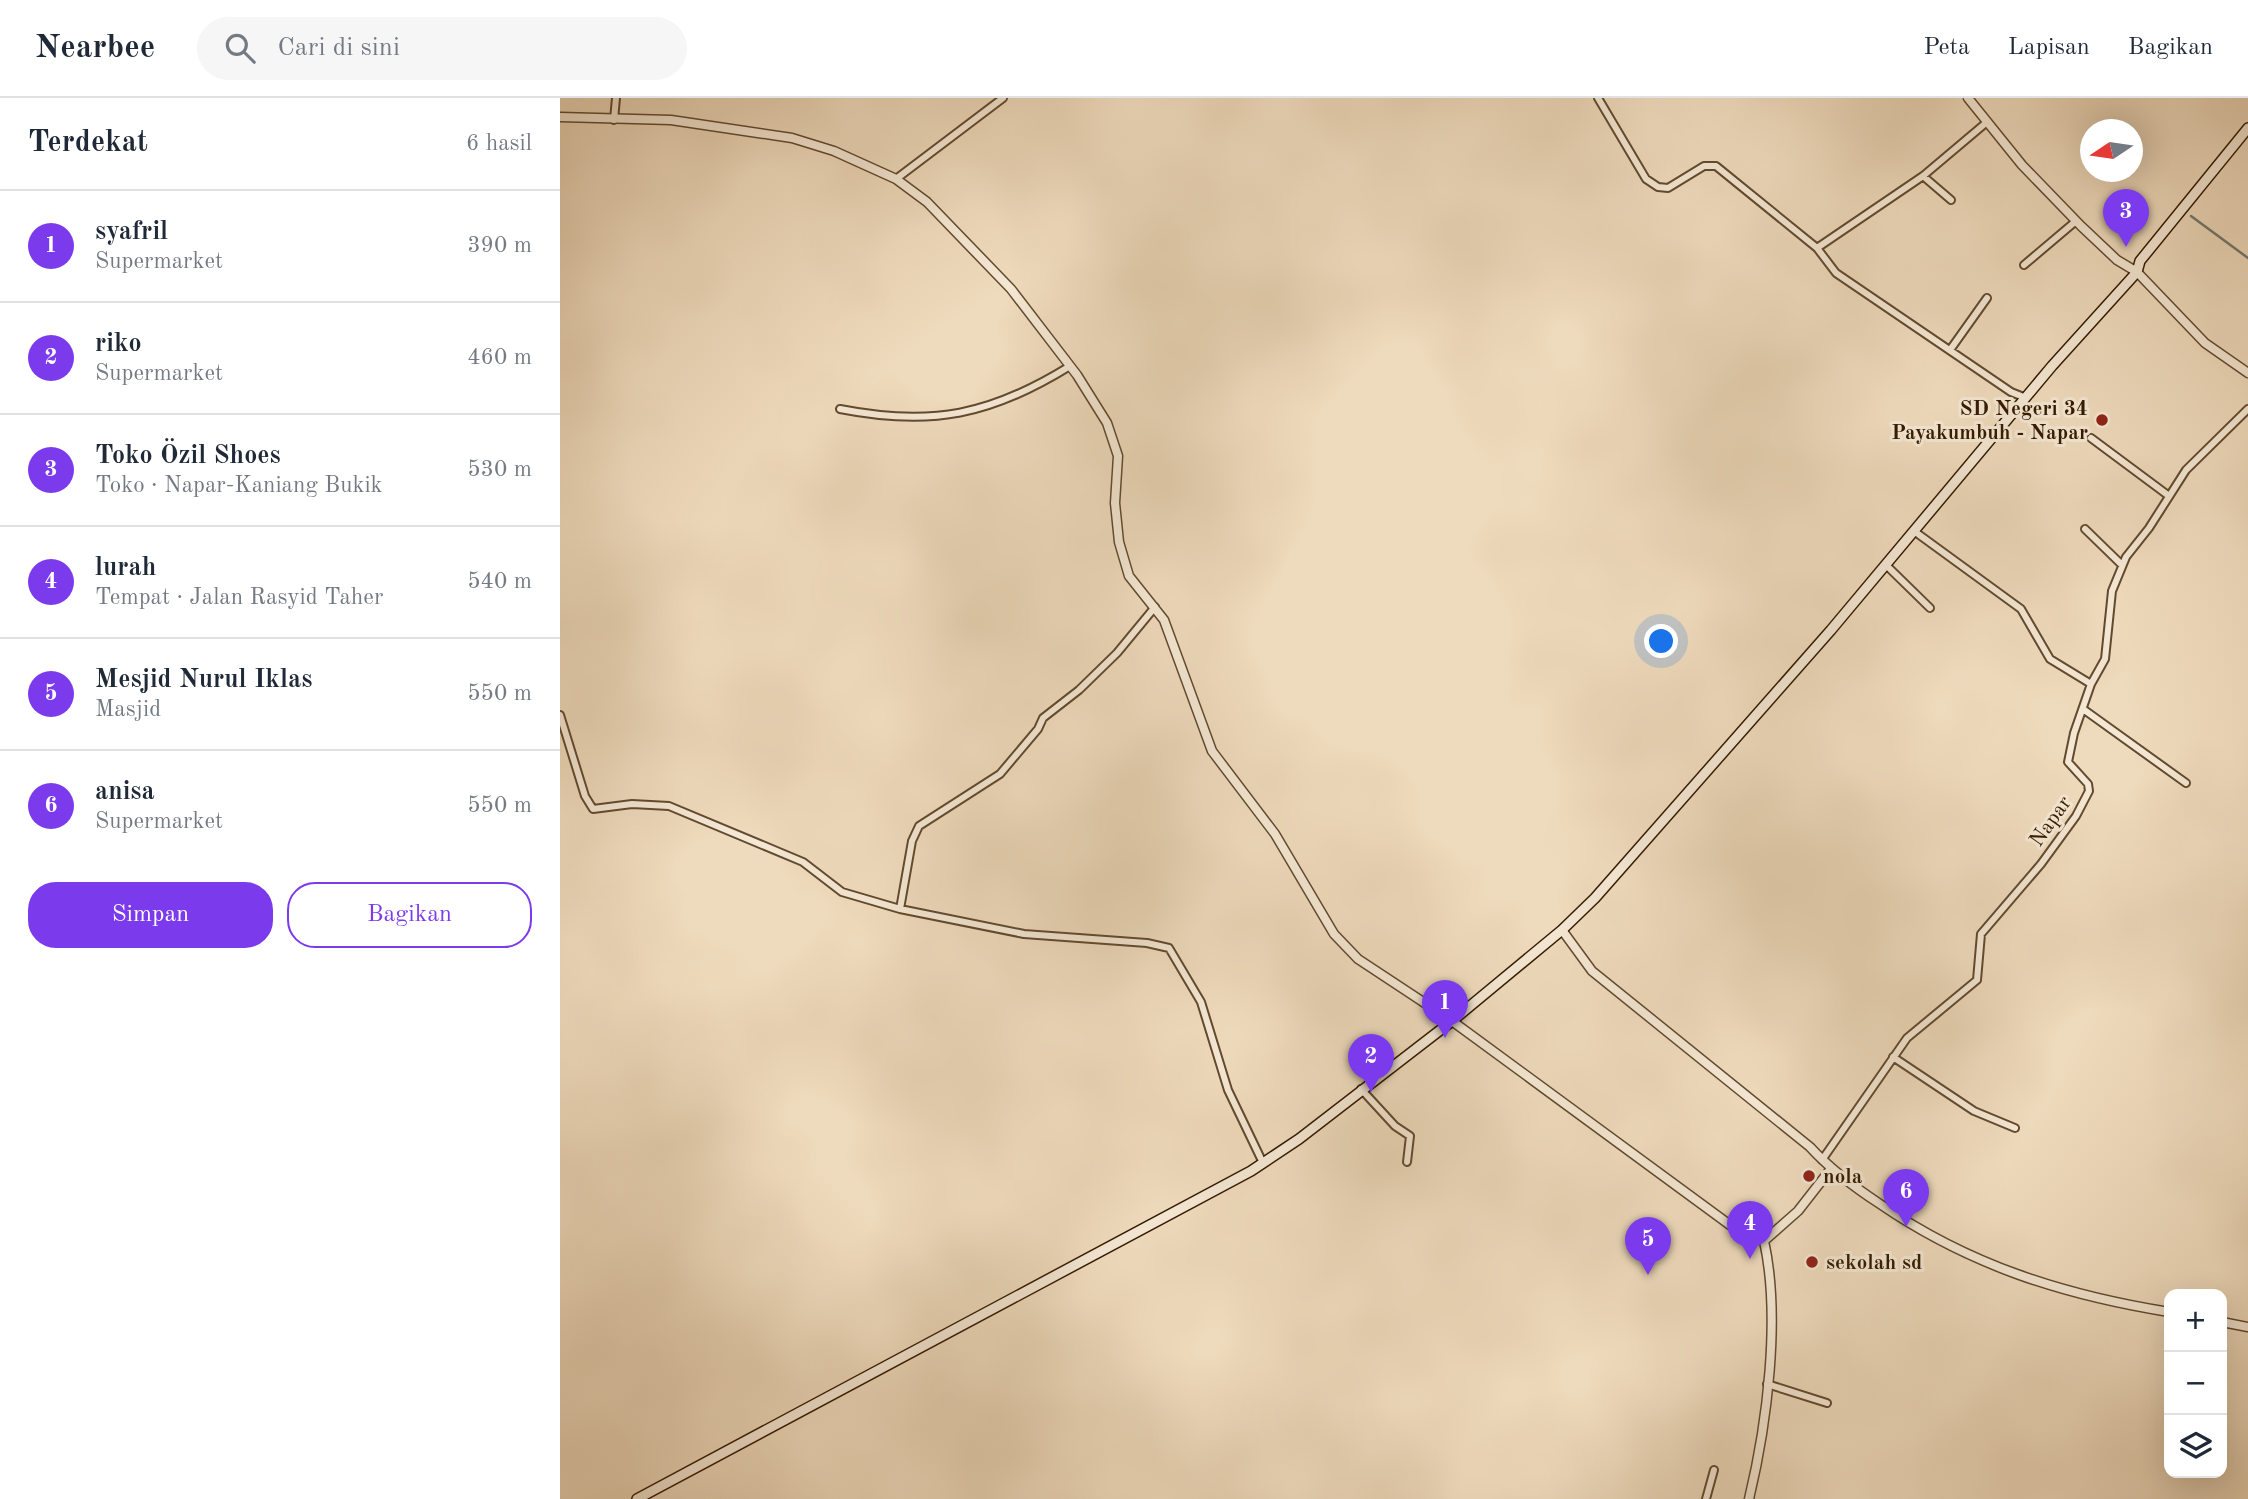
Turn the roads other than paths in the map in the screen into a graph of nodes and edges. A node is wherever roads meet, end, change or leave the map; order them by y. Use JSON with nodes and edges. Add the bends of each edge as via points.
{"nodes":[{"id":1,"x":616,"y":98,"type":"edge"},
{"id":2,"x":1003,"y":98,"type":"edge"},
{"id":3,"x":1598,"y":98,"type":"edge"},
{"id":4,"x":1968,"y":98,"type":"edge"},
{"id":5,"x":560,"y":117,"type":"edge"},
{"id":6,"x":614,"y":120,"type":"junction"},
{"id":7,"x":1987,"y":122,"type":"junction"},
{"id":8,"x":2248,"y":128,"type":"edge"},
{"id":9,"x":1923,"y":176,"type":"junction"},
{"id":10,"x":896,"y":179,"type":"junction"},
{"id":11,"x":1951,"y":200,"type":"dead end"},
{"id":12,"x":2076,"y":221,"type":"junction"},
{"id":13,"x":1817,"y":248,"type":"junction"},
{"id":14,"x":2024,"y":265,"type":"dead end"},
{"id":15,"x":2137,"y":272,"type":"junction"},
{"id":16,"x":1987,"y":298,"type":"dead end"},
{"id":17,"x":1950,"y":350,"type":"junction"},
{"id":18,"x":1070,"y":366,"type":"junction"},
{"id":19,"x":2248,"y":373,"type":"edge"},
{"id":20,"x":2026,"y":398,"type":"junction"},
{"id":21,"x":840,"y":409,"type":"dead end"},
{"id":22,"x":2248,"y":409,"type":"edge"},
{"id":23,"x":2091,"y":438,"type":"dead end"},
{"id":24,"x":2169,"y":496,"type":"junction"},
{"id":25,"x":2085,"y":529,"type":"dead end"},
{"id":26,"x":1914,"y":531,"type":"junction"},
{"id":27,"x":1886,"y":565,"type":"junction"},
{"id":28,"x":2122,"y":565,"type":"junction"},
{"id":29,"x":1155,"y":607,"type":"junction"},
{"id":30,"x":1930,"y":608,"type":"dead end"},
{"id":31,"x":2091,"y":684,"type":"junction"},
{"id":32,"x":2083,"y":709,"type":"junction"},
{"id":33,"x":560,"y":715,"type":"edge"},
{"id":34,"x":2186,"y":783,"type":"dead end"},
{"id":35,"x":900,"y":909,"type":"junction"},
{"id":36,"x":1562,"y":930,"type":"junction"},
{"id":37,"x":1452,"y":1021,"type":"junction"},
{"id":38,"x":1892,"y":1057,"type":"junction"},
{"id":39,"x":1362,"y":1089,"type":"junction"},
{"id":40,"x":2015,"y":1128,"type":"dead end"},
{"id":41,"x":1822,"y":1160,"type":"junction"},
{"id":42,"x":1407,"y":1162,"type":"dead end"},
{"id":43,"x":1263,"y":1163,"type":"junction"},
{"id":44,"x":1830,"y":1170,"type":"junction"},
{"id":45,"x":1764,"y":1241,"type":"junction"},
{"id":46,"x":2164,"y":1311,"type":"edge"},
{"id":47,"x":2227,"y":1323,"type":"edge"},
{"id":48,"x":2248,"y":1327,"type":"edge"},
{"id":49,"x":1767,"y":1384,"type":"junction"},
{"id":50,"x":1827,"y":1403,"type":"dead end"},
{"id":51,"x":1714,"y":1471,"type":"dead end"},
{"id":52,"x":637,"y":1499,"type":"edge"},
{"id":53,"x":1706,"y":1499,"type":"edge"},
{"id":54,"x":1749,"y":1499,"type":"edge"}],
"edges":[{"from":1,"to":6,"type":"street"},
{"from":2,"to":10,"type":"street"},
{"from":3,"to":13,"type":"street","via":[[1654,186],[1668,188],[1704,166],[1716,166]]},
{"from":4,"to":7,"type":"street"},
{"from":5,"to":6,"type":"street"},
{"from":6,"to":10,"type":"street","via":[[671,120],[792,138]]},
{"from":7,"to":9,"type":"street"},
{"from":7,"to":12,"type":"street"},
{"from":8,"to":15,"type":"main road","via":[[2140,261]]},
{"from":9,"to":11,"type":"street"},
{"from":9,"to":13,"type":"street"},
{"from":10,"to":18,"type":"street","via":[[984,257]]},
{"from":12,"to":14,"type":"street"},
{"from":12,"to":15,"type":"street","via":[[2117,260]]},
{"from":13,"to":17,"type":"street","via":[[1836,273]]},
{"from":15,"to":19,"type":"street","via":[[2205,343]]},
{"from":15,"to":20,"type":"main road"},
{"from":16,"to":17,"type":"street"},
{"from":17,"to":20,"type":"street"},
{"from":18,"to":21,"type":"street","via":[[1025,393],[966,414],[887,416]]},
{"from":18,"to":29,"type":"street","via":[[1112,432],[1118,456],[1115,503],[1119,542],[1129,576]]},
{"from":20,"to":26,"type":"main road"},
{"from":22,"to":24,"type":"street","name":"Napar","via":[[2196,459]]},
{"from":23,"to":24,"type":"street"},
{"from":24,"to":28,"type":"street","name":"Napar"},
{"from":25,"to":28,"type":"street"},
{"from":26,"to":27,"type":"main road"},
{"from":26,"to":31,"type":"street","via":[[2021,609],[2050,659]]},
{"from":27,"to":30,"type":"street"},
{"from":27,"to":36,"type":"main road","via":[[1632,857]]},
{"from":28,"to":31,"type":"street","name":"Napar","via":[[2112,591],[2105,659]]},
{"from":29,"to":35,"type":"street","via":[[1117,653],[1043,718],[1000,774],[919,826]]},
{"from":29,"to":37,"type":"street","via":[[1171,637],[1212,751],[1275,834],[1334,934],[1358,959]]},
{"from":31,"to":32,"type":"street","name":"Napar","via":[[2081,714]]},
{"from":32,"to":34,"type":"street"},
{"from":32,"to":38,"type":"street","name":"Napar","via":[[2068,762],[2088,784],[2085,801],[2041,864],[1981,934],[1980,968],[1972,987],[1930,1016]]},
{"from":33,"to":35,"type":"street","via":[[591,807],[670,806],[803,862],[842,892]]},
{"from":35,"to":43,"type":"street","via":[[1024,934],[1169,948],[1200,1002],[1228,1090]]},
{"from":36,"to":37,"type":"main road"},
{"from":36,"to":41,"type":"street","via":[[1592,971]]},
{"from":37,"to":39,"type":"main road"},
{"from":37,"to":45,"type":"street","via":[[1730,1225]]},
{"from":38,"to":40,"type":"street","via":[[1974,1111]]},
{"from":38,"to":41,"type":"street","name":"Napar"},
{"from":39,"to":42,"type":"street","via":[[1410,1136]]},
{"from":39,"to":43,"type":"main road"},
{"from":41,"to":44,"type":"street"},
{"from":43,"to":52,"type":"main road"},
{"from":44,"to":45,"type":"street","via":[[1798,1211]]},
{"from":44,"to":46,"type":"street","via":[[1906,1222],[1996,1268],[2078,1293]]},
{"from":45,"to":49,"type":"street","via":[[1772,1278]]},
{"from":47,"to":48,"type":"street"},
{"from":49,"to":50,"type":"street"},
{"from":49,"to":54,"type":"street"},
{"from":51,"to":53,"type":"street"}]}
